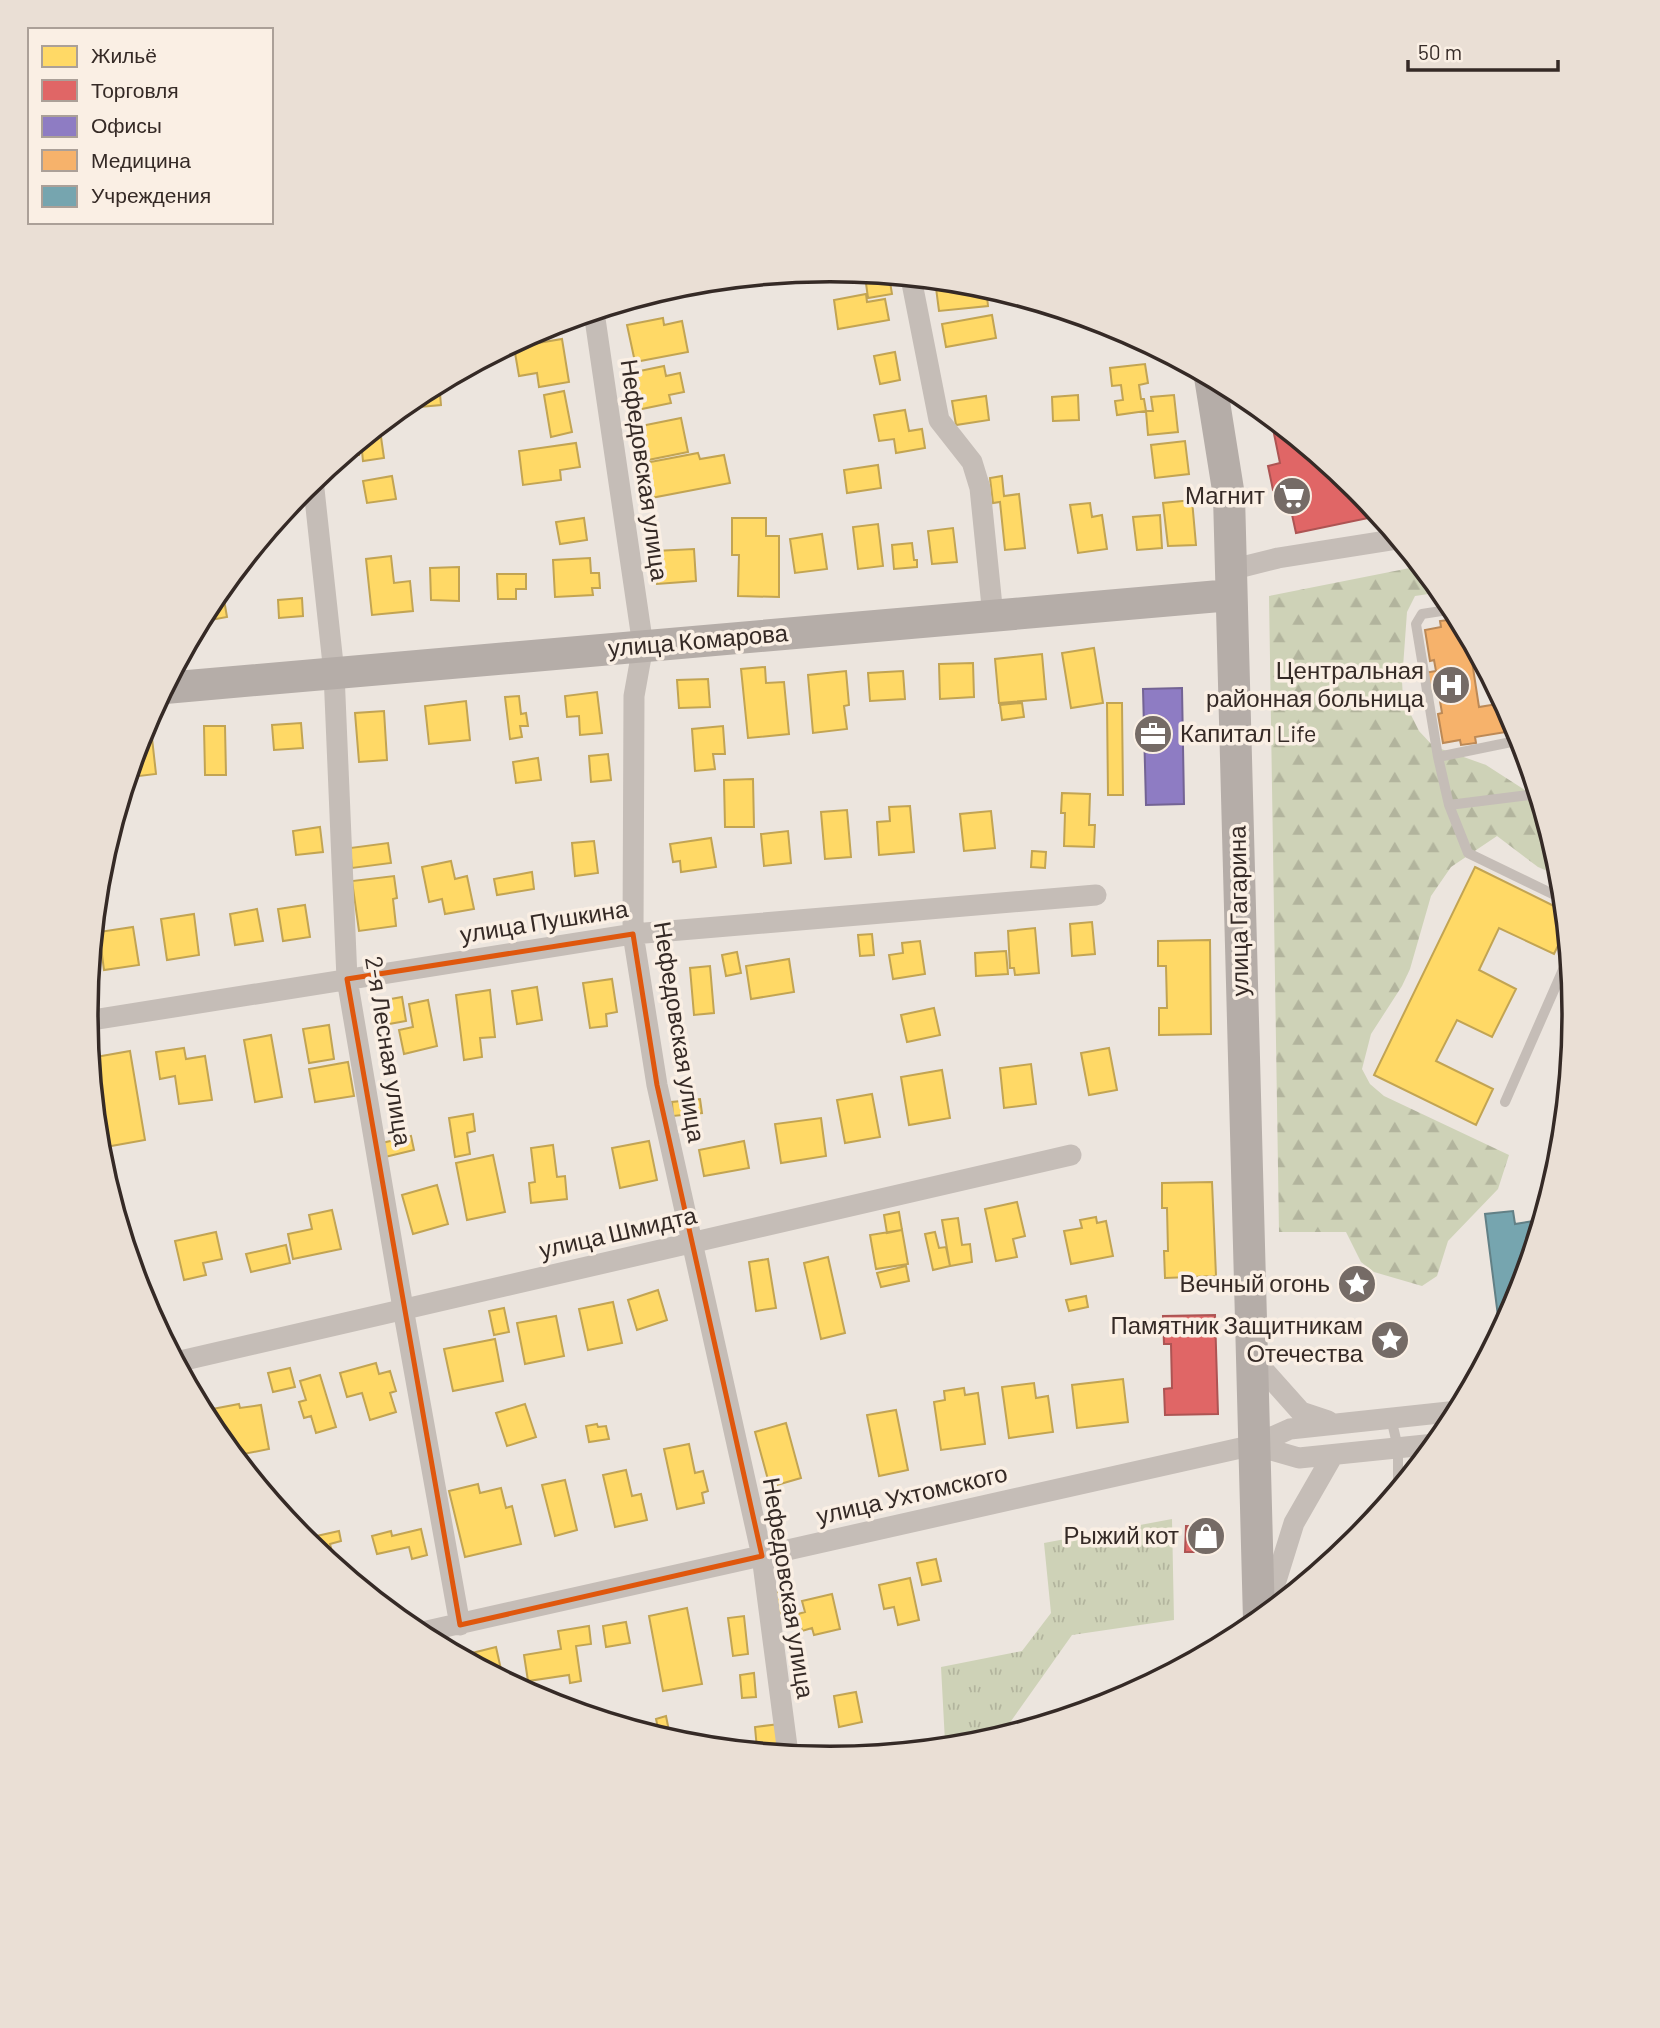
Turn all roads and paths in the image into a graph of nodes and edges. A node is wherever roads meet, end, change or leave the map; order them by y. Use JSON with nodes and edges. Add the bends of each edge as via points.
{"nodes":[{"id":1,"x":913,"y":287,"type":"edge"},
{"id":2,"x":595,"y":321,"type":"edge"},
{"id":3,"x":1212,"y":390,"type":"edge"},
{"id":4,"x":314,"y":494,"type":"edge"},
{"id":5,"x":1388,"y":541,"type":"edge"},
{"id":6,"x":1231,"y":582,"type":"junction"},
{"id":7,"x":1441,"y":611,"type":"edge"},
{"id":8,"x":993,"y":615,"type":"junction"},
{"id":9,"x":643,"y":646,"type":"junction"},
{"id":10,"x":334,"y":673,"type":"junction"},
{"id":11,"x":175,"y":687,"type":"edge"},
{"id":12,"x":1509,"y":742,"type":"edge"},
{"id":13,"x":1438,"y":757,"type":"junction"},
{"id":14,"x":1528,"y":795,"type":"edge"},
{"id":15,"x":1449,"y":806,"type":"junction"},
{"id":16,"x":1552,"y":894,"type":"edge"},
{"id":17,"x":1096,"y":895,"type":"dead end"},
{"id":18,"x":634,"y":934,"type":"junction"},
{"id":19,"x":1560,"y":975,"type":"edge"},
{"id":20,"x":347,"y":979,"type":"junction"},
{"id":21,"x":98,"y":1019,"type":"edge"},
{"id":22,"x":1504,"y":1102,"type":"dead end"},
{"id":23,"x":1071,"y":1155,"type":"dead end"},
{"id":24,"x":691,"y":1243,"type":"junction"},
{"id":25,"x":403,"y":1308,"type":"junction"},
{"id":26,"x":1251,"y":1356,"type":"junction"},
{"id":27,"x":185,"y":1360,"type":"edge"},
{"id":28,"x":1444,"y":1412,"type":"edge"},
{"id":29,"x":1391,"y":1418,"type":"junction"},
{"id":30,"x":1337,"y":1424,"type":"junction"},
{"id":31,"x":1254,"y":1445,"type":"junction"},
{"id":32,"x":1421,"y":1445,"type":"edge"},
{"id":33,"x":1398,"y":1448,"type":"junction"},
{"id":34,"x":1333,"y":1455,"type":"junction"},
{"id":35,"x":1398,"y":1476,"type":"edge"},
{"id":36,"x":762,"y":1556,"type":"junction"},
{"id":37,"x":1271,"y":1599,"type":"edge"},
{"id":38,"x":1259,"y":1607,"type":"edge"},
{"id":39,"x":460,"y":1625,"type":"junction"},
{"id":40,"x":434,"y":1630,"type":"edge"},
{"id":41,"x":787,"y":1744,"type":"edge"}],
"edges":[{"from":1,"to":8,"type":"street","via":[[939,420],[972,462],[980,488]]},
{"from":2,"to":9,"type":"street","name":"Нефедовская улица"},
{"from":3,"to":6,"type":"main road","name":"улица Гагарина","via":[[1229,496]]},
{"from":4,"to":10,"type":"street","name":"2-я Лесная улица"},
{"from":5,"to":6,"type":"street","via":[[1278,558]]},
{"from":6,"to":8,"type":"main road","name":"улица Комарова"},
{"from":6,"to":26,"type":"main road","name":"улица Гагарина"},
{"from":7,"to":13,"type":"lane","via":[[1422,614],[1416,624]]},
{"from":8,"to":9,"type":"main road","name":"улица Комарова"},
{"from":9,"to":10,"type":"main road","name":"улица Комарова"},
{"from":9,"to":18,"type":"street","name":"Нефедовская улица","via":[[634,696]]},
{"from":10,"to":11,"type":"main road","name":"улица Комарова"},
{"from":10,"to":20,"type":"street","name":"2-я Лесная улица"},
{"from":12,"to":13,"type":"lane"},
{"from":13,"to":15,"type":"lane"},
{"from":14,"to":15,"type":"lane"},
{"from":15,"to":16,"type":"lane","via":[[1468,853]]},
{"from":17,"to":18,"type":"street","name":"улица Пушкина"},
{"from":18,"to":20,"type":"street","name":"улица Пушкина"},
{"from":18,"to":24,"type":"street","name":"Нефедовская улица","via":[[657,1085]]},
{"from":19,"to":22,"type":"lane"},
{"from":20,"to":21,"type":"street","name":"улица Пушкина"},
{"from":20,"to":25,"type":"street","name":"2-я Лесная улица"},
{"from":23,"to":24,"type":"street","name":"улица Шмидта"},
{"from":24,"to":25,"type":"street","name":"улица Шмидта"},
{"from":24,"to":36,"type":"street","name":"Нефедовская улица"},
{"from":25,"to":27,"type":"street","name":"улица Шмидта"},
{"from":25,"to":39,"type":"street","name":"2-я Лесная улица"},
{"from":26,"to":30,"type":"street","via":[[1301,1412]]},
{"from":26,"to":31,"type":"main road","name":"улица Гагарина"},
{"from":28,"to":29,"type":"street","name":"улица Ухтомского"},
{"from":29,"to":30,"type":"street","name":"улица Ухтомского"},
{"from":29,"to":33,"type":"lane"},
{"from":30,"to":31,"type":"street","name":"улица Ухтомского","via":[[1290,1429]]},
{"from":31,"to":34,"type":"street","via":[[1299,1458]]},
{"from":31,"to":36,"type":"street","name":"улица Ухтомского"},
{"from":31,"to":38,"type":"main road","name":"улица Гагарина"},
{"from":32,"to":33,"type":"street"},
{"from":33,"to":34,"type":"street"},
{"from":33,"to":35,"type":"lane"},
{"from":34,"to":37,"type":"street","via":[[1294,1523]]},
{"from":36,"to":39,"type":"street","name":"улица Ухтомского"},
{"from":36,"to":41,"type":"street","name":"Нефедовская улица"},
{"from":39,"to":40,"type":"street","name":"улица Ухтомского"}]}
